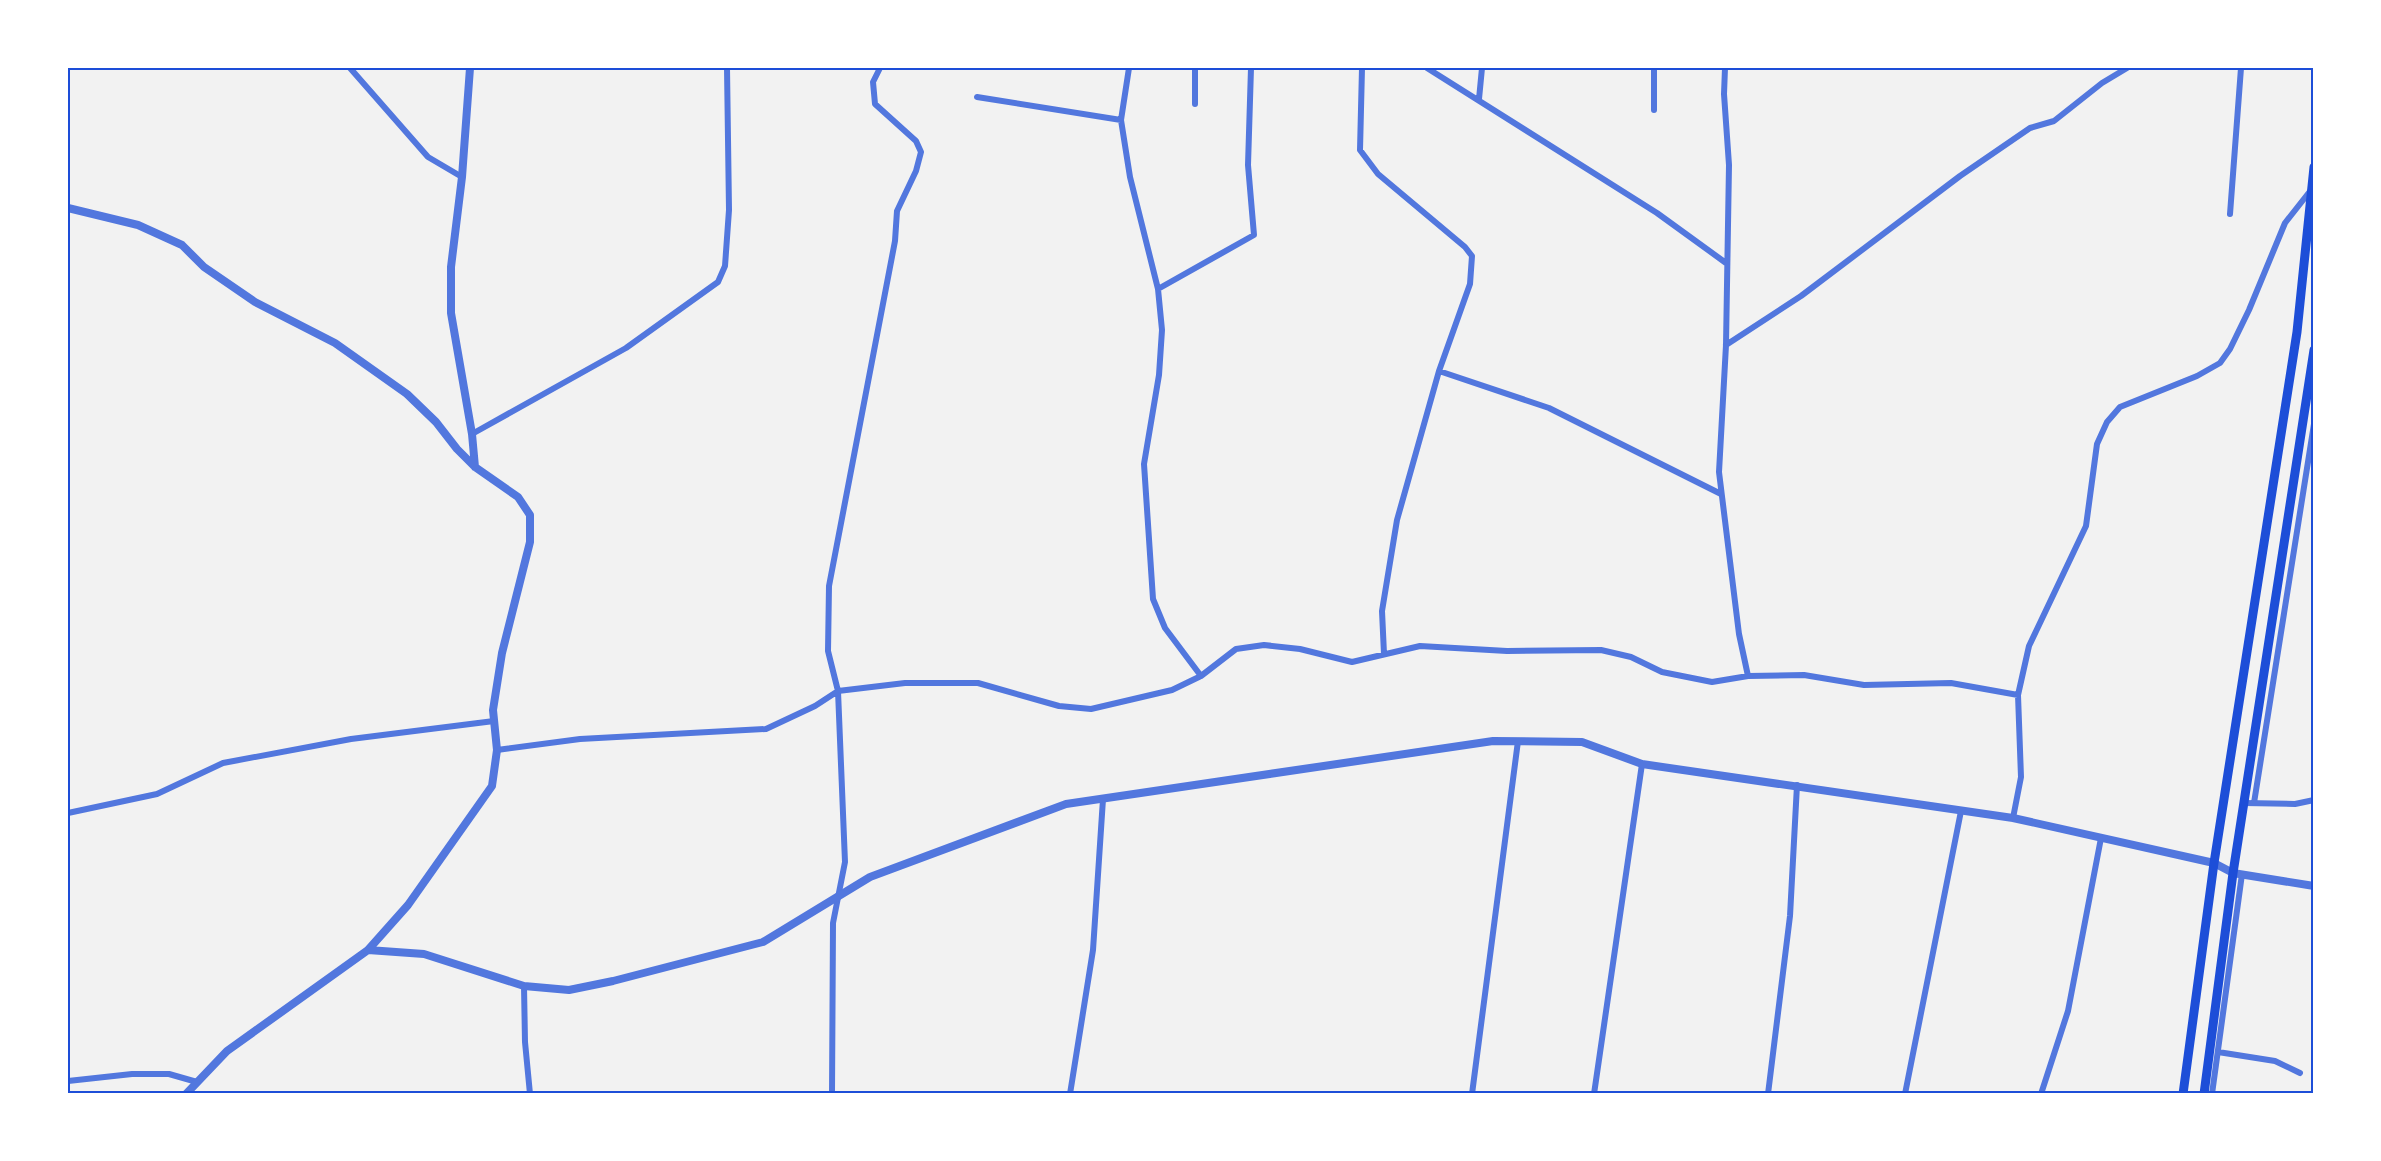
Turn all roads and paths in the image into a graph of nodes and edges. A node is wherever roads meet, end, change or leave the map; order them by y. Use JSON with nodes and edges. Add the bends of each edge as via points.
{"nodes":[{"id":1,"x":350,"y":68,"type":"edge"},
{"id":2,"x":470,"y":68,"type":"edge"},
{"id":3,"x":727,"y":68,"type":"edge"},
{"id":4,"x":880,"y":68,"type":"edge"},
{"id":5,"x":1129,"y":68,"type":"edge"},
{"id":6,"x":1195,"y":68,"type":"edge"},
{"id":7,"x":1251,"y":68,"type":"edge"},
{"id":8,"x":1362,"y":68,"type":"edge"},
{"id":9,"x":1427,"y":68,"type":"edge"},
{"id":10,"x":1482,"y":68,"type":"edge"},
{"id":11,"x":1654,"y":68,"type":"edge"},
{"id":12,"x":1725,"y":68,"type":"edge"},
{"id":13,"x":2127,"y":68,"type":"edge"},
{"id":14,"x":2241,"y":68,"type":"edge"},
{"id":15,"x":1437,"y":70,"type":"edge"},
{"id":16,"x":977,"y":97,"type":"dead end"},
{"id":17,"x":1479,"y":99,"type":"junction"},
{"id":18,"x":1195,"y":104,"type":"dead end"},
{"id":19,"x":1654,"y":110,"type":"dead end"},
{"id":20,"x":1121,"y":120,"type":"junction"},
{"id":21,"x":2313,"y":167,"type":"edge"},
{"id":22,"x":462,"y":177,"type":"junction"},
{"id":23,"x":2311,"y":190,"type":"junction"},
{"id":24,"x":68,"y":208,"type":"edge"},
{"id":25,"x":2230,"y":214,"type":"dead end"},
{"id":26,"x":1726,"y":263,"type":"junction"},
{"id":27,"x":1158,"y":289,"type":"junction"},
{"id":28,"x":1726,"y":345,"type":"junction"},
{"id":29,"x":2313,"y":350,"type":"edge"},
{"id":30,"x":1439,"y":371,"type":"junction"},
{"id":31,"x":2303,"y":418,"type":"junction"},
{"id":32,"x":2313,"y":420,"type":"edge"},
{"id":33,"x":2313,"y":424,"type":"edge"},
{"id":34,"x":472,"y":434,"type":"junction"},
{"id":35,"x":475,"y":466,"type":"junction"},
{"id":36,"x":1721,"y":494,"type":"junction"},
{"id":37,"x":1384,"y":654,"type":"junction"},
{"id":38,"x":1201,"y":676,"type":"junction"},
{"id":39,"x":1748,"y":676,"type":"junction"},
{"id":40,"x":837,"y":691,"type":"junction"},
{"id":41,"x":2018,"y":695,"type":"junction"},
{"id":42,"x":494,"y":721,"type":"junction"},
{"id":43,"x":1518,"y":741,"type":"junction"},
{"id":44,"x":497,"y":750,"type":"junction"},
{"id":45,"x":1642,"y":764,"type":"junction"},
{"id":46,"x":1797,"y":785,"type":"junction"},
{"id":47,"x":1103,"y":799,"type":"junction"},
{"id":48,"x":2313,"y":800,"type":"edge"},
{"id":49,"x":2244,"y":803,"type":"junction"},
{"id":50,"x":2254,"y":803,"type":"junction"},
{"id":51,"x":1961,"y":811,"type":"junction"},
{"id":52,"x":68,"y":813,"type":"edge"},
{"id":53,"x":2013,"y":818,"type":"junction"},
{"id":54,"x":2101,"y":838,"type":"junction"},
{"id":55,"x":2214,"y":863,"type":"junction"},
{"id":56,"x":2237,"y":873,"type":"junction"},
{"id":57,"x":2313,"y":886,"type":"edge"},
{"id":58,"x":838,"y":896,"type":"junction"},
{"id":59,"x":368,"y":950,"type":"junction"},
{"id":60,"x":524,"y":986,"type":"junction"},
{"id":61,"x":2218,"y":1052,"type":"junction"},
{"id":62,"x":2300,"y":1073,"type":"dead end"},
{"id":63,"x":68,"y":1081,"type":"edge"},
{"id":64,"x":197,"y":1082,"type":"junction"},
{"id":65,"x":186,"y":1094,"type":"edge"},
{"id":66,"x":530,"y":1094,"type":"edge"},
{"id":67,"x":832,"y":1094,"type":"edge"},
{"id":68,"x":1070,"y":1094,"type":"edge"},
{"id":69,"x":1472,"y":1094,"type":"edge"},
{"id":70,"x":1594,"y":1094,"type":"edge"},
{"id":71,"x":1768,"y":1094,"type":"edge"},
{"id":72,"x":1905,"y":1094,"type":"edge"},
{"id":73,"x":2041,"y":1094,"type":"edge"},
{"id":74,"x":2183,"y":1094,"type":"edge"},
{"id":75,"x":2204,"y":1094,"type":"edge"},
{"id":76,"x":2212,"y":1094,"type":"edge"}],
"edges":[{"from":1,"to":22,"type":"street","via":[[428,157]]},
{"from":2,"to":22,"type":"street"},
{"from":3,"to":34,"type":"street","via":[[729,210],[725,266],[718,282],[626,348]]},
{"from":4,"to":40,"type":"street","via":[[873,82],[875,104],[916,141],[921,152],[897,212],[895,241],[829,586],[828,651]]},
{"from":5,"to":20,"type":"street"},
{"from":6,"to":18,"type":"street"},
{"from":7,"to":27,"type":"street","via":[[1248,165],[1254,235]]},
{"from":8,"to":30,"type":"street","via":[[1360,150],[1378,174],[1472,256],[1470,285]]},
{"from":9,"to":15,"type":"street"},
{"from":10,"to":17,"type":"street"},
{"from":11,"to":19,"type":"street"},
{"from":12,"to":26,"type":"street","via":[[1729,165]]},
{"from":13,"to":28,"type":"street","via":[[2054,121],[2030,128],[1960,176],[1801,296]]},
{"from":14,"to":25,"type":"street"},
{"from":15,"to":17,"type":"street"},
{"from":16,"to":20,"type":"street"},
{"from":17,"to":26,"type":"street","via":[[1657,213]]},
{"from":20,"to":27,"type":"street","via":[[1130,177]]},
{"from":21,"to":23,"type":"main road"},
{"from":22,"to":34,"type":"street","via":[[451,267],[451,313]]},
{"from":23,"to":41,"type":"street","via":[[2284,224],[2249,310],[2220,363],[2120,407],[2107,422],[2097,444],[2086,526],[2030,646]]},
{"from":23,"to":55,"type":"main road","via":[[2296,332]]},
{"from":24,"to":35,"type":"street","via":[[138,225],[182,246],[231,287],[335,343],[406,394]]},
{"from":26,"to":28,"type":"street"},
{"from":27,"to":38,"type":"street","via":[[1162,330],[1159,375],[1144,464],[1153,599],[1165,628]]},
{"from":28,"to":36,"type":"street"},
{"from":29,"to":31,"type":"main road"},
{"from":30,"to":36,"type":"street","via":[[1549,408]]},
{"from":30,"to":37,"type":"street","via":[[1397,520],[1382,612]]},
{"from":31,"to":32,"type":"street"},
{"from":31,"to":49,"type":"main road"},
{"from":33,"to":50,"type":"street"},
{"from":34,"to":35,"type":"street"},
{"from":35,"to":42,"type":"street","via":[[518,497],[530,514],[530,542],[502,653]]},
{"from":36,"to":39,"type":"street"},
{"from":37,"to":38,"type":"street","via":[[1352,662],[1264,645],[1236,649]]},
{"from":37,"to":39,"type":"street","via":[[1419,646],[1507,651],[1600,650],[1631,657],[1662,672],[1712,682]]},
{"from":38,"to":40,"type":"street","via":[[1172,690],[1091,709],[1059,706],[978,683],[905,683]]},
{"from":39,"to":41,"type":"street","via":[[1804,675],[1864,685],[1951,683]]},
{"from":40,"to":44,"type":"street","via":[[766,729],[580,739]]},
{"from":40,"to":58,"type":"street","via":[[845,862]]},
{"from":41,"to":53,"type":"street","via":[[2020,777]]},
{"from":42,"to":44,"type":"street"},
{"from":42,"to":52,"type":"street","via":[[351,739],[223,764],[157,794]]},
{"from":43,"to":45,"type":"street","via":[[1582,742]]},
{"from":43,"to":47,"type":"street","via":[[1396,754]]},
{"from":43,"to":69,"type":"street"},
{"from":44,"to":59,"type":"street","via":[[492,786],[408,905]]},
{"from":45,"to":46,"type":"street"},
{"from":45,"to":70,"type":"street"},
{"from":46,"to":51,"type":"street"},
{"from":46,"to":71,"type":"street","via":[[1790,916]]},
{"from":47,"to":58,"type":"street","via":[[1066,804],[870,877]]},
{"from":47,"to":68,"type":"street","via":[[1093,950]]},
{"from":48,"to":50,"type":"street","via":[[2295,804]]},
{"from":49,"to":50,"type":"street"},
{"from":49,"to":56,"type":"main road"},
{"from":51,"to":53,"type":"street"},
{"from":51,"to":72,"type":"street"},
{"from":53,"to":54,"type":"street"},
{"from":54,"to":55,"type":"street"},
{"from":54,"to":73,"type":"street","via":[[2068,1011]]},
{"from":55,"to":56,"type":"street"},
{"from":55,"to":74,"type":"main road"},
{"from":56,"to":57,"type":"street"},
{"from":56,"to":61,"type":"street"},
{"from":56,"to":75,"type":"main road"},
{"from":58,"to":60,"type":"street","via":[[763,942],[569,990]]},
{"from":58,"to":67,"type":"street","via":[[833,923]]},
{"from":59,"to":60,"type":"street","via":[[424,954]]},
{"from":59,"to":64,"type":"street","via":[[227,1051]]},
{"from":60,"to":66,"type":"street"},
{"from":61,"to":62,"type":"street","via":[[2275,1061]]},
{"from":61,"to":76,"type":"street"},
{"from":63,"to":64,"type":"street","via":[[169,1074]]},
{"from":64,"to":65,"type":"street"}]}
